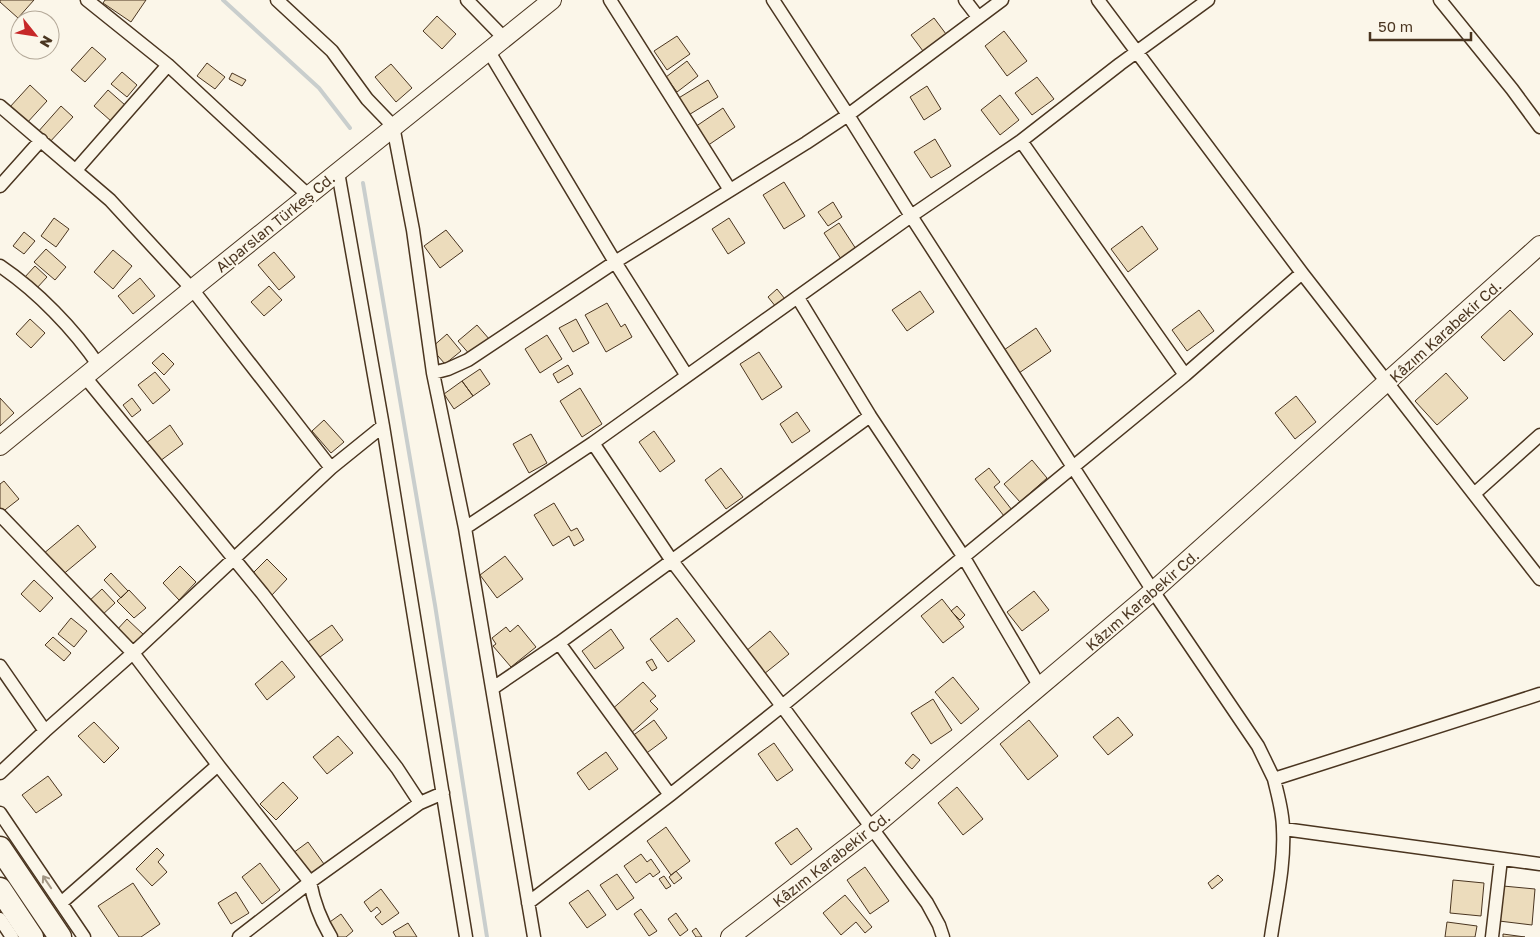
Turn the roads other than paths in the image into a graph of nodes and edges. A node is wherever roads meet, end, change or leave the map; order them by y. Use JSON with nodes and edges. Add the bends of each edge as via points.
{"nodes":[{"id":1,"x":87,"y":0,"type":"edge"},
{"id":2,"x":277,"y":0,"type":"edge"},
{"id":3,"x":467,"y":0,"type":"edge"},
{"id":4,"x":552,"y":0,"type":"edge"},
{"id":5,"x":610,"y":0,"type":"edge"},
{"id":6,"x":773,"y":0,"type":"edge"},
{"id":7,"x":964,"y":0,"type":"edge"},
{"id":8,"x":1002,"y":0,"type":"edge"},
{"id":9,"x":1098,"y":0,"type":"edge"},
{"id":10,"x":1208,"y":0,"type":"edge"},
{"id":11,"x":1440,"y":0,"type":"edge"},
{"id":12,"x":978,"y":17,"type":"junction"},
{"id":13,"x":504,"y":38,"type":"junction"},
{"id":14,"x":488,"y":50,"type":"junction"},
{"id":15,"x":1136,"y":53,"type":"junction"},
{"id":16,"x":168,"y":65,"type":"junction"},
{"id":17,"x":0,"y":106,"type":"edge"},
{"id":18,"x":848,"y":115,"type":"junction"},
{"id":19,"x":393,"y":126,"type":"junction"},
{"id":20,"x":1540,"y":127,"type":"edge"},
{"id":21,"x":41,"y":140,"type":"junction"},
{"id":22,"x":1021,"y":141,"type":"junction"},
{"id":23,"x":76,"y":170,"type":"junction"},
{"id":24,"x":338,"y":172,"type":"junction"},
{"id":25,"x":0,"y":186,"type":"edge"},
{"id":26,"x":730,"y":190,"type":"junction"},
{"id":27,"x":309,"y":196,"type":"junction"},
{"id":28,"x":911,"y":216,"type":"junction"},
{"id":29,"x":1540,"y":245,"type":"edge"},
{"id":30,"x":615,"y":262,"type":"junction"},
{"id":31,"x":0,"y":266,"type":"edge"},
{"id":32,"x":1302,"y":273,"type":"junction"},
{"id":33,"x":192,"y":289,"type":"junction"},
{"id":34,"x":798,"y":298,"type":"junction"},
{"id":35,"x":92,"y":372,"type":"junction"},
{"id":36,"x":433,"y":373,"type":"junction"},
{"id":37,"x":1185,"y":375,"type":"junction"},
{"id":38,"x":686,"y":376,"type":"junction"},
{"id":39,"x":1388,"y":382,"type":"junction"},
{"id":40,"x":870,"y":416,"type":"junction"},
{"id":41,"x":383,"y":426,"type":"junction"},
{"id":42,"x":1540,"y":435,"type":"edge"},
{"id":43,"x":593,"y":443,"type":"junction"},
{"id":44,"x":0,"y":446,"type":"edge"},
{"id":45,"x":1072,"y":467,"type":"junction"},
{"id":46,"x":331,"y":468,"type":"junction"},
{"id":47,"x":1474,"y":494,"type":"junction"},
{"id":48,"x":0,"y":515,"type":"edge"},
{"id":49,"x":465,"y":528,"type":"junction"},
{"id":50,"x":963,"y":556,"type":"junction"},
{"id":51,"x":233,"y":558,"type":"junction"},
{"id":52,"x":672,"y":562,"type":"junction"},
{"id":53,"x":1540,"y":579,"type":"edge"},
{"id":54,"x":1153,"y":591,"type":"junction"},
{"id":55,"x":559,"y":644,"type":"junction"},
{"id":56,"x":133,"y":653,"type":"junction"},
{"id":57,"x":0,"y":666,"type":"edge"},
{"id":58,"x":1040,"y":687,"type":"junction"},
{"id":59,"x":493,"y":688,"type":"junction"},
{"id":60,"x":1540,"y":694,"type":"edge"},
{"id":61,"x":782,"y":706,"type":"junction"},
{"id":62,"x":45,"y":730,"type":"junction"},
{"id":63,"x":218,"y":765,"type":"junction"},
{"id":64,"x":0,"y":773,"type":"edge"},
{"id":65,"x":1274,"y":779,"type":"junction"},
{"id":66,"x":443,"y":793,"type":"junction"},
{"id":67,"x":670,"y":795,"type":"junction"},
{"id":68,"x":420,"y":803,"type":"junction"},
{"id":69,"x":0,"y":813,"type":"edge"},
{"id":70,"x":872,"y":828,"type":"junction"},
{"id":71,"x":1284,"y":829,"type":"junction"},
{"id":72,"x":0,"y":848,"type":"edge"},
{"id":73,"x":1501,"y":859,"type":"junction"},
{"id":74,"x":1540,"y":864,"type":"edge"},
{"id":75,"x":310,"y":882,"type":"junction"},
{"id":76,"x":0,"y":889,"type":"edge"},
{"id":77,"x":61,"y":903,"type":"junction"},
{"id":78,"x":528,"y":903,"type":"junction"},
{"id":79,"x":0,"y":919,"type":"edge"},
{"id":80,"x":12,"y":937,"type":"edge"},
{"id":81,"x":32,"y":937,"type":"edge"},
{"id":82,"x":60,"y":937,"type":"edge"},
{"id":83,"x":84,"y":937,"type":"edge"},
{"id":84,"x":239,"y":937,"type":"edge"},
{"id":85,"x":331,"y":937,"type":"edge"},
{"id":86,"x":466,"y":937,"type":"edge"},
{"id":87,"x":534,"y":937,"type":"edge"},
{"id":88,"x":730,"y":937,"type":"edge"},
{"id":89,"x":943,"y":937,"type":"edge"},
{"id":90,"x":1271,"y":937,"type":"edge"},
{"id":91,"x":1492,"y":937,"type":"edge"}],
"edges":[{"from":1,"to":16,"type":"street"},
{"from":2,"to":19,"type":"street","via":[[332,51],[367,99]]},
{"from":3,"to":13,"type":"street"},
{"from":4,"to":13,"type":"street","name":"Alparslan Türkeş Cd."},
{"from":5,"to":26,"type":"street"},
{"from":6,"to":18,"type":"street"},
{"from":7,"to":12,"type":"street"},
{"from":8,"to":12,"type":"street"},
{"from":9,"to":15,"type":"street"},
{"from":10,"to":15,"type":"street"},
{"from":11,"to":20,"type":"street"},
{"from":12,"to":18,"type":"street"},
{"from":13,"to":14,"type":"street","name":"Alparslan Türkeş Cd."},
{"from":14,"to":19,"type":"street","name":"Alparslan Türkeş Cd."},
{"from":14,"to":30,"type":"street"},
{"from":15,"to":22,"type":"street"},
{"from":15,"to":32,"type":"street"},
{"from":16,"to":23,"type":"street"},
{"from":16,"to":27,"type":"street"},
{"from":17,"to":21,"type":"street"},
{"from":18,"to":26,"type":"street"},
{"from":18,"to":28,"type":"street"},
{"from":19,"to":24,"type":"street","name":"Alparslan Türkeş Cd."},
{"from":19,"to":36,"type":"street","via":[[413,230]]},
{"from":21,"to":23,"type":"street"},
{"from":21,"to":25,"type":"street"},
{"from":22,"to":28,"type":"street"},
{"from":22,"to":37,"type":"street"},
{"from":23,"to":33,"type":"street","via":[[110,200]]},
{"from":24,"to":27,"type":"street","name":"Alparslan Türkeş Cd."},
{"from":24,"to":41,"type":"street"},
{"from":26,"to":30,"type":"street"},
{"from":27,"to":33,"type":"street","name":"Alparslan Türkeş Cd."},
{"from":28,"to":34,"type":"street"},
{"from":28,"to":45,"type":"street"},
{"from":29,"to":39,"type":"street","name":"Kâzım Karabekir Cd."},
{"from":30,"to":36,"type":"street","via":[[468,360]]},
{"from":30,"to":38,"type":"street"},
{"from":31,"to":35,"type":"street","via":[[42,301],[85,345]]},
{"from":32,"to":37,"type":"street"},
{"from":32,"to":39,"type":"street"},
{"from":33,"to":35,"type":"street","name":"Alparslan Türkeş Cd."},
{"from":33,"to":46,"type":"street"},
{"from":34,"to":38,"type":"street"},
{"from":34,"to":40,"type":"street"},
{"from":35,"to":44,"type":"street","name":"Alparslan Türkeş Cd."},
{"from":35,"to":51,"type":"street"},
{"from":36,"to":49,"type":"street"},
{"from":37,"to":45,"type":"street"},
{"from":38,"to":43,"type":"street"},
{"from":39,"to":47,"type":"street"},
{"from":39,"to":54,"type":"street","name":"Kâzım Karabekir Cd."},
{"from":40,"to":50,"type":"street"},
{"from":40,"to":52,"type":"street"},
{"from":41,"to":46,"type":"street"},
{"from":41,"to":66,"type":"street"},
{"from":42,"to":47,"type":"street"},
{"from":43,"to":49,"type":"street"},
{"from":43,"to":52,"type":"street"},
{"from":45,"to":50,"type":"street"},
{"from":45,"to":54,"type":"street"},
{"from":46,"to":51,"type":"street"},
{"from":47,"to":53,"type":"street"},
{"from":48,"to":56,"type":"street"},
{"from":49,"to":59,"type":"street"},
{"from":50,"to":58,"type":"street"},
{"from":50,"to":61,"type":"street"},
{"from":51,"to":56,"type":"street"},
{"from":51,"to":68,"type":"street","via":[[397,768]]},
{"from":52,"to":55,"type":"street"},
{"from":52,"to":61,"type":"street"},
{"from":54,"to":58,"type":"street","name":"Kâzım Karabekir Cd."},
{"from":54,"to":65,"type":"street","via":[[1258,746]]},
{"from":55,"to":59,"type":"street"},
{"from":55,"to":67,"type":"street"},
{"from":56,"to":62,"type":"street"},
{"from":56,"to":63,"type":"street"},
{"from":57,"to":62,"type":"street"},
{"from":58,"to":70,"type":"street","name":"Kâzım Karabekir Cd."},
{"from":59,"to":78,"type":"street"},
{"from":60,"to":65,"type":"street"},
{"from":61,"to":67,"type":"street"},
{"from":61,"to":70,"type":"street"},
{"from":62,"to":64,"type":"street"},
{"from":63,"to":75,"type":"street"},
{"from":63,"to":77,"type":"street"},
{"from":65,"to":71,"type":"street"},
{"from":66,"to":68,"type":"street"},
{"from":66,"to":86,"type":"street"},
{"from":67,"to":78,"type":"street"},
{"from":68,"to":75,"type":"street"},
{"from":77,"to":69,"type":"street","one_way":true},
{"from":70,"to":88,"type":"street","name":"Kâzım Karabekir Cd."},
{"from":70,"to":89,"type":"street","via":[[927,903]]},
{"from":71,"to":73,"type":"street"},
{"from":71,"to":90,"type":"street"},
{"from":72,"to":82,"type":"highway"},
{"from":73,"to":74,"type":"street"},
{"from":73,"to":91,"type":"street"},
{"from":75,"to":84,"type":"street"},
{"from":75,"to":85,"type":"street","via":[[320,918]]},
{"from":76,"to":81,"type":"highway"},
{"from":77,"to":83,"type":"street"},
{"from":78,"to":87,"type":"street"},
{"from":79,"to":80,"type":"street"}]}
